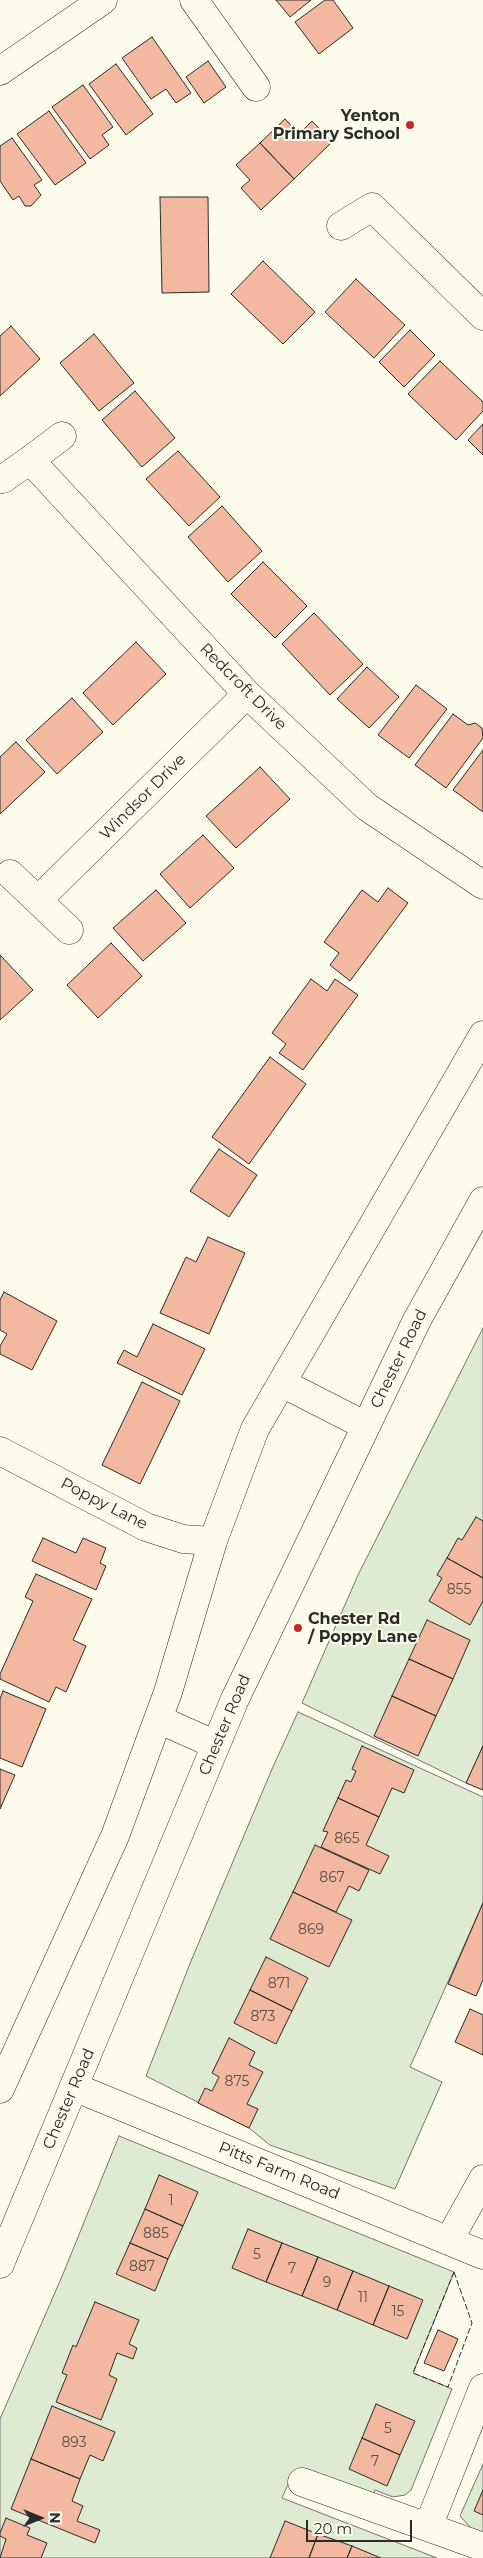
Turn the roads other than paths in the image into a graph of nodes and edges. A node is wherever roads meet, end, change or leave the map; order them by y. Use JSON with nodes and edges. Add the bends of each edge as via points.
{"nodes":[{"id":1,"x":103,"y":0,"type":"edge"},
{"id":2,"x":194,"y":0,"type":"edge"},
{"id":3,"x":0,"y":71,"type":"edge"},
{"id":4,"x":256,"y":86,"type":"dead end"},
{"id":5,"x":341,"y":226,"type":"dead end"},
{"id":6,"x":483,"y":316,"type":"edge"},
{"id":7,"x":62,"y":436,"type":"dead end"},
{"id":8,"x":30,"y":460,"type":"junction"},
{"id":9,"x":3,"y":479,"type":"dead end"},
{"id":10,"x":247,"y":694,"type":"junction"},
{"id":11,"x":10,"y":874,"type":"dead end"},
{"id":12,"x":483,"y":885,"type":"edge"},
{"id":13,"x":39,"y":899,"type":"junction"},
{"id":14,"x":69,"y":930,"type":"dead end"},
{"id":15,"x":483,"y":1035,"type":"edge"},
{"id":16,"x":483,"y":1202,"type":"edge"},
{"id":17,"x":282,"y":1383,"type":"junction"},
{"id":18,"x":366,"y":1426,"type":"junction"},
{"id":19,"x":0,"y":1451,"type":"edge"},
{"id":20,"x":213,"y":1542,"type":"junction"},
{"id":21,"x":158,"y":1719,"type":"junction"},
{"id":22,"x":216,"y":1744,"type":"junction"},
{"id":23,"x":74,"y":2087,"type":"junction"},
{"id":24,"x":0,"y":2089,"type":"edge"},
{"id":25,"x":483,"y":2179,"type":"edge"},
{"id":26,"x":449,"y":2240,"type":"junction"},
{"id":27,"x":483,"y":2256,"type":"edge"},
{"id":28,"x":0,"y":2264,"type":"edge"},
{"id":29,"x":483,"y":2388,"type":"edge"},
{"id":30,"x":302,"y":2482,"type":"dead end"},
{"id":31,"x":428,"y":2527,"type":"junction"},
{"id":32,"x":483,"y":2547,"type":"edge"}],
"edges":[{"from":1,"to":3,"type":"main road"},
{"from":2,"to":4,"type":"main road"},
{"from":5,"to":6,"type":"main road","via":[[372,207]]},
{"from":7,"to":8,"type":"main road"},
{"from":8,"to":9,"type":"main road"},
{"from":8,"to":10,"type":"main road","name":"Redcroft Drive"},
{"from":10,"to":12,"type":"main road","name":"Redcroft Drive","via":[[367,807]]},
{"from":10,"to":13,"type":"main road","name":"Windsor Drive"},
{"from":11,"to":13,"type":"main road"},
{"from":13,"to":14,"type":"main road"},
{"from":15,"to":17,"type":"main road"},
{"from":16,"to":18,"type":"main road","name":"Chester Road","via":[[417,1320]]},
{"from":17,"to":18,"type":"main road"},
{"from":17,"to":20,"type":"main road","via":[[255,1429]]},
{"from":18,"to":22,"type":"main road","name":"Chester Road"},
{"from":19,"to":20,"type":"main road","name":"Poppy Lane","via":[[146,1527],[183,1539]]},
{"from":20,"to":21,"type":"main road"},
{"from":21,"to":22,"type":"main road"},
{"from":21,"to":24,"type":"main road","via":[[115,1836]]},
{"from":22,"to":23,"type":"main road","name":"Chester Road"},
{"from":23,"to":26,"type":"main road","name":"Pitts Farm Road"},
{"from":23,"to":28,"type":"main road","name":"Chester Road"},
{"from":25,"to":26,"type":"main road"},
{"from":26,"to":27,"type":"main road","name":"Pitts Farm Road"},
{"from":29,"to":31,"type":"main road"},
{"from":30,"to":31,"type":"main road"},
{"from":31,"to":32,"type":"main road"}]}
